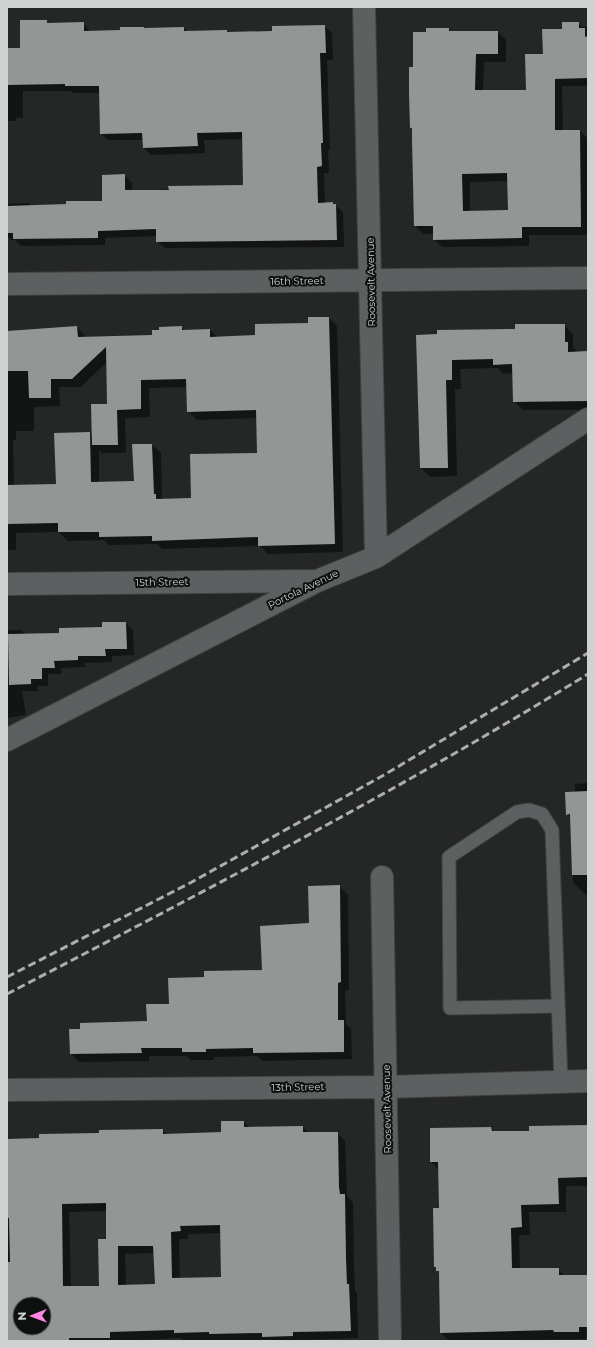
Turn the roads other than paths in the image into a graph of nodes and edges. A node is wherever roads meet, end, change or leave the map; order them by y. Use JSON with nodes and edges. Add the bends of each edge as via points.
{"nodes":[{"id":1,"x":364,"y":7,"type":"edge"},
{"id":2,"x":588,"y":278,"type":"edge"},
{"id":3,"x":371,"y":280,"type":"junction"},
{"id":4,"x":7,"y":284,"type":"edge"},
{"id":5,"x":588,"y":419,"type":"edge"},
{"id":6,"x":376,"y":557,"type":"junction"},
{"id":7,"x":317,"y":581,"type":"junction"},
{"id":8,"x":7,"y":584,"type":"edge"},
{"id":9,"x":7,"y":740,"type":"edge"},
{"id":10,"x":382,"y":877,"type":"dead end"},
{"id":11,"x":558,"y":1006,"type":"junction"},
{"id":12,"x":588,"y":1081,"type":"edge"},
{"id":13,"x":561,"y":1082,"type":"junction"},
{"id":14,"x":386,"y":1086,"type":"junction"},
{"id":15,"x":7,"y":1090,"type":"edge"},
{"id":16,"x":390,"y":1341,"type":"edge"}],
"edges":[{"from":1,"to":3,"type":"street","name":"Roosevelt Avenue"},
{"from":2,"to":3,"type":"street","name":"16th Street"},
{"from":3,"to":4,"type":"street","name":"16th Street"},
{"from":3,"to":6,"type":"street","name":"Roosevelt Avenue"},
{"from":5,"to":6,"type":"street","name":"Portola Avenue"},
{"from":6,"to":7,"type":"street","name":"Portola Avenue"},
{"from":7,"to":8,"type":"street","name":"15th Street"},
{"from":7,"to":9,"type":"street","name":"Portola Avenue"},
{"from":10,"to":14,"type":"street","name":"Roosevelt Avenue"},
{"from":11,"to":11,"type":"lane","via":[[552,830],[542,814],[529,810],[516,812],[448,857],[450,1008]]},
{"from":11,"to":13,"type":"lane"},
{"from":12,"to":13,"type":"street","name":"13th Street"},
{"from":13,"to":14,"type":"street","name":"13th Street"},
{"from":14,"to":15,"type":"street","name":"13th Street"},
{"from":14,"to":16,"type":"street","name":"Roosevelt Avenue"}]}
